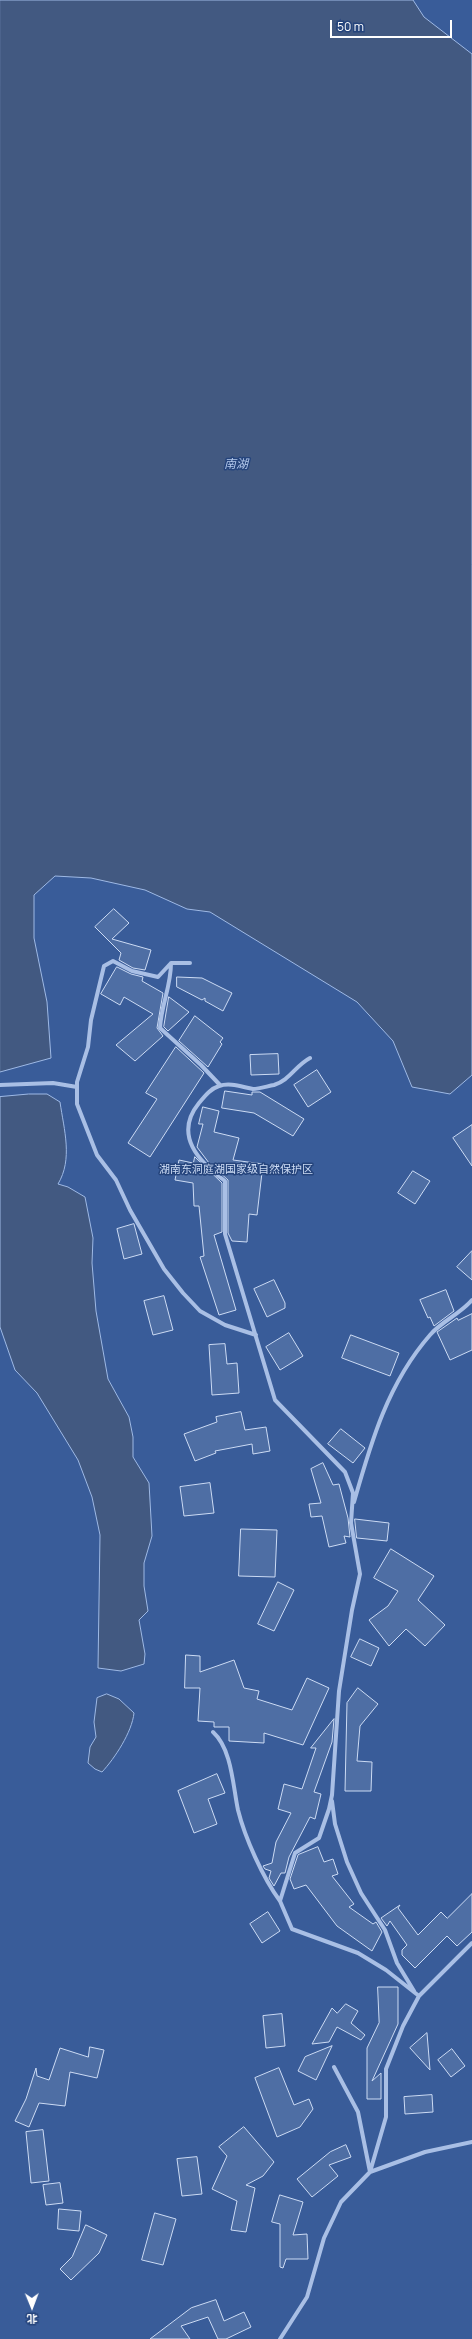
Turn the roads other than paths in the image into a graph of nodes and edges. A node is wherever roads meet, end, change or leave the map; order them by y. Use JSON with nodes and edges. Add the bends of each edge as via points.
{"nodes":[{"id":1,"x":171,"y":963,"type":"junction"},
{"id":2,"x":190,"y":963,"type":"dead end"},
{"id":3,"x":310,"y":1058,"type":"dead end"},
{"id":4,"x":0,"y":1085,"type":"edge"},
{"id":5,"x":220,"y":1085,"type":"junction"},
{"id":6,"x":77,"y":1087,"type":"junction"},
{"id":7,"x":472,"y":1300,"type":"edge"},
{"id":8,"x":256,"y":1335,"type":"junction"},
{"id":9,"x":352,"y":1510,"type":"junction"},
{"id":10,"x":213,"y":1732,"type":"dead end"},
{"id":11,"x":332,"y":1795,"type":"junction"},
{"id":12,"x":280,"y":1901,"type":"junction"},
{"id":13,"x":472,"y":1943,"type":"edge"},
{"id":14,"x":415,"y":1993,"type":"junction"},
{"id":15,"x":419,"y":1996,"type":"junction"},
{"id":16,"x":334,"y":2067,"type":"dead end"},
{"id":17,"x":472,"y":2142,"type":"edge"},
{"id":18,"x":370,"y":2172,"type":"junction"},
{"id":19,"x":280,"y":2339,"type":"edge"}],
"edges":[{"from":1,"to":2,"type":"street"},
{"from":1,"to":5,"type":"street","via":[[171,981],[161,1013],[160,1028]]},
{"from":1,"to":6,"type":"street","via":[[158,977],[132,971],[112,961],[104,966],[91,1020],[88,1047]]},
{"from":3,"to":5,"type":"street","via":[[298,1064],[289,1078],[275,1084],[254,1089]]},
{"from":4,"to":6,"type":"street","via":[[53,1083]]},
{"from":5,"to":8,"type":"street","via":[[208,1093],[196,1107],[187,1124],[187,1134],[195,1153],[225,1181],[225,1234]]},
{"from":6,"to":8,"type":"street","via":[[77,1104],[96,1155],[116,1180],[164,1269],[200,1311],[225,1325]]},
{"from":7,"to":9,"type":"street","via":[[430,1334],[404,1369],[389,1397],[374,1435]]},
{"from":8,"to":9,"type":"street","via":[[275,1400],[345,1472],[353,1493]]},
{"from":9,"to":11,"type":"street","via":[[351,1523],[360,1574],[339,1691]]},
{"from":10,"to":12,"type":"street","via":[[217,1735],[235,1780],[238,1808],[246,1835],[268,1886]]},
{"from":11,"to":12,"type":"street","via":[[319,1838],[295,1853]]},
{"from":11,"to":14,"type":"street","via":[[335,1824],[347,1862],[362,1893],[385,1930],[397,1963]]},
{"from":12,"to":14,"type":"street","via":[[292,1929],[358,1953],[386,1970]]},
{"from":13,"to":15,"type":"street"},
{"from":14,"to":15,"type":"street"},
{"from":15,"to":18,"type":"street","via":[[403,2026],[386,2069],[386,2117]]},
{"from":16,"to":18,"type":"street","via":[[358,2112]]},
{"from":17,"to":18,"type":"street","via":[[425,2152]]},
{"from":18,"to":19,"type":"street","via":[[341,2202],[324,2238],[307,2297]]}]}
